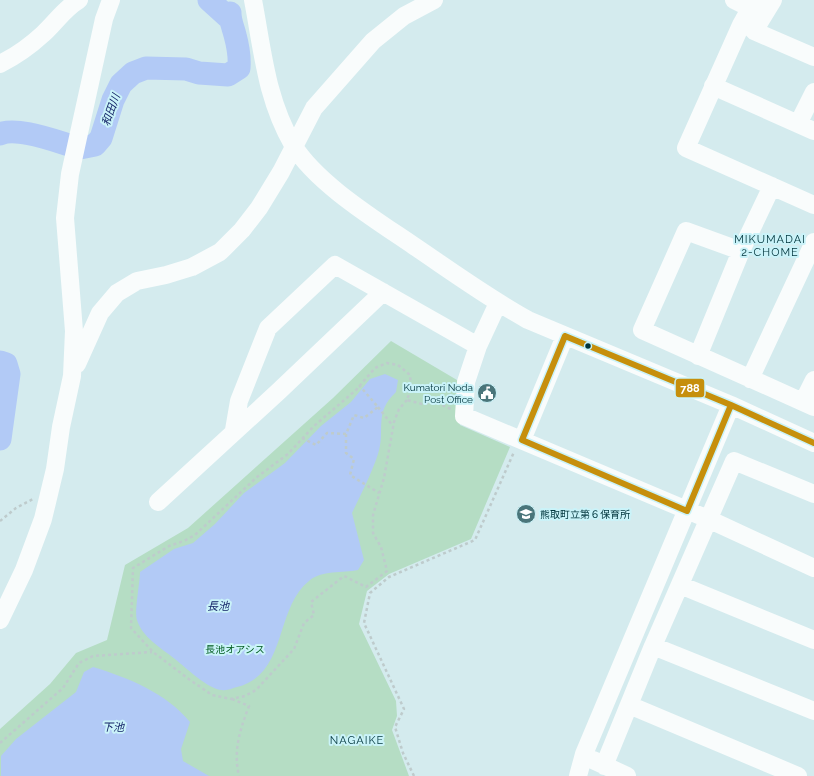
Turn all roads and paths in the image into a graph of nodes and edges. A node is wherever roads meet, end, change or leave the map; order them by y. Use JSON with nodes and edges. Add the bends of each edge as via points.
{"nodes":[{"id":1,"x":79,"y":0,"type":"edge"},
{"id":2,"x":111,"y":0,"type":"edge"},
{"id":3,"x":253,"y":0,"type":"edge"},
{"id":4,"x":434,"y":0,"type":"edge"},
{"id":5,"x":734,"y":0,"type":"edge"},
{"id":6,"x":773,"y":0,"type":"edge"},
{"id":7,"x":752,"y":4,"type":"edge"},
{"id":8,"x":814,"y":57,"type":"edge"},
{"id":9,"x":0,"y":64,"type":"edge"},
{"id":10,"x":713,"y":86,"type":"junction"},
{"id":11,"x":814,"y":92,"type":"edge"},
{"id":12,"x":806,"y":127,"type":"edge"},
{"id":13,"x":294,"y":146,"type":"junction"},
{"id":14,"x":772,"y":186,"type":"junction"},
{"id":15,"x":814,"y":205,"type":"edge"},
{"id":16,"x":814,"y":242,"type":"edge"},
{"id":17,"x":741,"y":251,"type":"junction"},
{"id":18,"x":808,"y":269,"type":"edge"},
{"id":19,"x":383,"y":292,"type":"junction"},
{"id":20,"x":498,"y":303,"type":"junction"},
{"id":21,"x":565,"y":336,"type":"junction"},
{"id":22,"x":478,"y":346,"type":"junction"},
{"id":23,"x":698,"y":356,"type":"junction"},
{"id":24,"x":72,"y":376,"type":"junction"},
{"id":25,"x":750,"y":379,"type":"junction"},
{"id":26,"x":814,"y":380,"type":"edge"},
{"id":27,"x":359,"y":385,"type":"junction"},
{"id":28,"x":407,"y":400,"type":"junction"},
{"id":29,"x":808,"y":404,"type":"edge"},
{"id":30,"x":731,"y":405,"type":"junction"},
{"id":31,"x":378,"y":407,"type":"junction"},
{"id":32,"x":464,"y":416,"type":"junction"},
{"id":33,"x":393,"y":426,"type":"junction"},
{"id":34,"x":234,"y":430,"type":"junction"},
{"id":35,"x":346,"y":434,"type":"junction"},
{"id":36,"x":302,"y":438,"type":"junction"},
{"id":37,"x":522,"y":440,"type":"junction"},
{"id":38,"x":814,"y":443,"type":"edge"},
{"id":39,"x":50,"y":492,"type":"junction"},
{"id":40,"x":379,"y":493,"type":"junction"},
{"id":41,"x":814,"y":494,"type":"edge"},
{"id":42,"x":158,"y":502,"type":"dead end"},
{"id":43,"x":686,"y":511,"type":"junction"},
{"id":44,"x":708,"y":520,"type":"junction"},
{"id":45,"x":0,"y":521,"type":"edge"},
{"id":46,"x":814,"y":568,"type":"edge"},
{"id":47,"x":680,"y":585,"type":"junction"},
{"id":48,"x":0,"y":620,"type":"edge"},
{"id":49,"x":814,"y":640,"type":"edge"},
{"id":50,"x":653,"y":646,"type":"junction"},
{"id":51,"x":153,"y":652,"type":"junction"},
{"id":52,"x":231,"y":699,"type":"junction"},
{"id":53,"x":629,"y":705,"type":"junction"},
{"id":54,"x":814,"y":711,"type":"edge"},
{"id":55,"x":0,"y":743,"type":"edge"},
{"id":56,"x":584,"y":754,"type":"junction"},
{"id":57,"x":604,"y":766,"type":"junction"},
{"id":58,"x":239,"y":776,"type":"edge"},
{"id":59,"x":414,"y":776,"type":"edge"},
{"id":60,"x":578,"y":776,"type":"edge"},
{"id":61,"x":627,"y":776,"type":"edge"},
{"id":62,"x":798,"y":776,"type":"edge"}],
"edges":[{"from":1,"to":9,"type":"street","via":[[43,34],[17,55]]},
{"from":2,"to":24,"type":"street","via":[[104,19],[75,146],[65,218],[74,331]]},
{"from":3,"to":13,"type":"street","via":[[265,72],[275,106]]},
{"from":4,"to":13,"type":"street","via":[[404,16],[373,41],[314,108]]},
{"from":5,"to":7,"type":"street"},
{"from":6,"to":8,"type":"street","via":[[754,31]]},
{"from":7,"to":10,"type":"street"},
{"from":10,"to":12,"type":"street"},
{"from":10,"to":14,"type":"street","via":[[686,148]]},
{"from":11,"to":12,"type":"street"},
{"from":13,"to":20,"type":"street","via":[[318,174],[359,209]]},
{"from":13,"to":24,"type":"street","via":[[259,208],[220,252],[192,267],[137,281],[117,293],[100,313]]},
{"from":14,"to":15,"type":"street"},
{"from":14,"to":17,"type":"street"},
{"from":16,"to":18,"type":"street"},
{"from":17,"to":23,"type":"street"},
{"from":17,"to":23,"type":"street","via":[[686,231],[642,330]]},
{"from":18,"to":25,"type":"street"},
{"from":19,"to":22,"type":"street"},
{"from":19,"to":34,"type":"street"},
{"from":19,"to":34,"type":"street","via":[[335,265],[268,328],[240,401]]},
{"from":20,"to":21,"type":"street"},
{"from":20,"to":22,"type":"street"},
{"from":21,"to":30,"type":"street"},
{"from":21,"to":37,"type":"street"},
{"from":22,"to":32,"type":"street","via":[[466,382]]},
{"from":23,"to":25,"type":"street"},
{"from":24,"to":39,"type":"street"},
{"from":25,"to":29,"type":"street"},
{"from":26,"to":29,"type":"street"},
{"from":27,"to":28,"type":"path","via":[[375,368],[387,363],[398,365],[410,375],[412,388]]},
{"from":27,"to":31,"type":"path"},
{"from":27,"to":36,"type":"path"},
{"from":28,"to":32,"type":"path","via":[[422,404],[436,402]]},
{"from":28,"to":33,"type":"path","via":[[399,409]]},
{"from":30,"to":38,"type":"street"},
{"from":30,"to":43,"type":"street"},
{"from":31,"to":33,"type":"path"},
{"from":31,"to":35,"type":"path","via":[[364,418],[354,415]]},
{"from":32,"to":37,"type":"street"},
{"from":33,"to":40,"type":"path"},
{"from":34,"to":42,"type":"street"},
{"from":35,"to":36,"type":"path","via":[[327,434],[316,445]]},
{"from":35,"to":40,"type":"path","via":[[346,453],[354,459],[350,475]]},
{"from":36,"to":51,"type":"path","via":[[288,454],[257,477],[195,535],[169,546],[133,568],[131,628]]},
{"from":37,"to":43,"type":"street"},
{"from":37,"to":59,"type":"path","via":[[515,449],[475,540],[389,577],[370,593],[364,622],[404,709],[395,727]]},
{"from":39,"to":45,"type":"path","via":[[16,508]]},
{"from":39,"to":48,"type":"street","via":[[24,570]]},
{"from":40,"to":52,"type":"path","via":[[373,515],[373,533],[381,547],[386,571],[366,587],[344,576],[311,602],[314,615],[304,623],[294,649],[256,690]]},
{"from":41,"to":44,"type":"street","via":[[734,461]]},
{"from":43,"to":44,"type":"street"},
{"from":43,"to":56,"type":"street"},
{"from":44,"to":46,"type":"street"},
{"from":44,"to":47,"type":"street"},
{"from":47,"to":49,"type":"street"},
{"from":47,"to":50,"type":"street"},
{"from":50,"to":53,"type":"street"},
{"from":50,"to":54,"type":"street"},
{"from":51,"to":52,"type":"path","via":[[212,695]]},
{"from":51,"to":55,"type":"path","via":[[93,656],[79,663],[63,688]]},
{"from":52,"to":58,"type":"path","via":[[249,706],[237,740],[236,762]]},
{"from":53,"to":57,"type":"street"},
{"from":53,"to":62,"type":"street"},
{"from":56,"to":57,"type":"street"},
{"from":56,"to":60,"type":"street"},
{"from":57,"to":61,"type":"street"}]}
